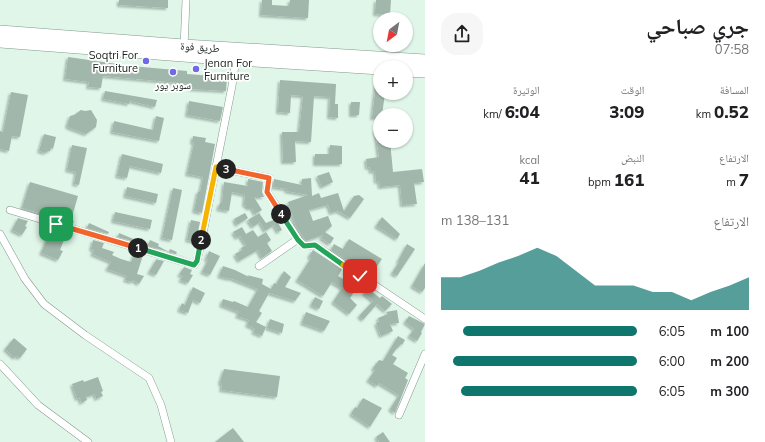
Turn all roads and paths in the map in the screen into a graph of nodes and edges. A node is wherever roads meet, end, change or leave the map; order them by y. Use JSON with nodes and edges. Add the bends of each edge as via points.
{"nodes":[{"id":1,"x":186,"y":0,"type":"edge"},
{"id":2,"x":0,"y":32,"type":"edge"},
{"id":3,"x":0,"y":41,"type":"edge"},
{"id":4,"x":184,"y":50,"type":"junction"},
{"id":5,"x":236,"y":59,"type":"junction"},
{"id":6,"x":425,"y":61,"type":"edge"},
{"id":7,"x":373,"y":68,"type":"edge"},
{"id":8,"x":413,"y":70,"type":"edge"},
{"id":9,"x":425,"y":71,"type":"edge"},
{"id":10,"x":216,"y":167,"type":"junction"},
{"id":11,"x":10,"y":210,"type":"dead end"},
{"id":12,"x":0,"y":234,"type":"edge"},
{"id":13,"x":298,"y":240,"type":"junction"},
{"id":14,"x":259,"y":266,"type":"dead end"},
{"id":15,"x":425,"y":319,"type":"edge"},
{"id":16,"x":425,"y":354,"type":"edge"},
{"id":17,"x":0,"y":364,"type":"edge"},
{"id":18,"x":399,"y":415,"type":"dead end"},
{"id":19,"x":88,"y":442,"type":"edge"},
{"id":20,"x":171,"y":442,"type":"edge"}],
"edges":[{"from":1,"to":4,"type":"street"},
{"from":2,"to":4,"type":"highway","name":"طريق فوة"},
{"from":3,"to":4,"type":"highway","name":"طريق فوة"},
{"from":4,"to":5,"type":"highway","name":"طريق فوة"},
{"from":4,"to":6,"type":"highway","name":"طريق فوة"},
{"from":5,"to":7,"type":"highway","name":"طريق فوة"},
{"from":5,"to":10,"type":"street"},
{"from":8,"to":9,"type":"highway"},
{"from":10,"to":11,"type":"street","via":[[197,261],[194,265]]},
{"from":10,"to":13,"type":"street","via":[[269,178],[267,192]]},
{"from":12,"to":20,"type":"street","via":[[25,280],[44,304],[149,378],[161,405]]},
{"from":13,"to":14,"type":"street"},
{"from":13,"to":15,"type":"street","via":[[304,246],[315,245]]},
{"from":16,"to":18,"type":"street"},
{"from":17,"to":19,"type":"street","via":[[38,405]]}]}
